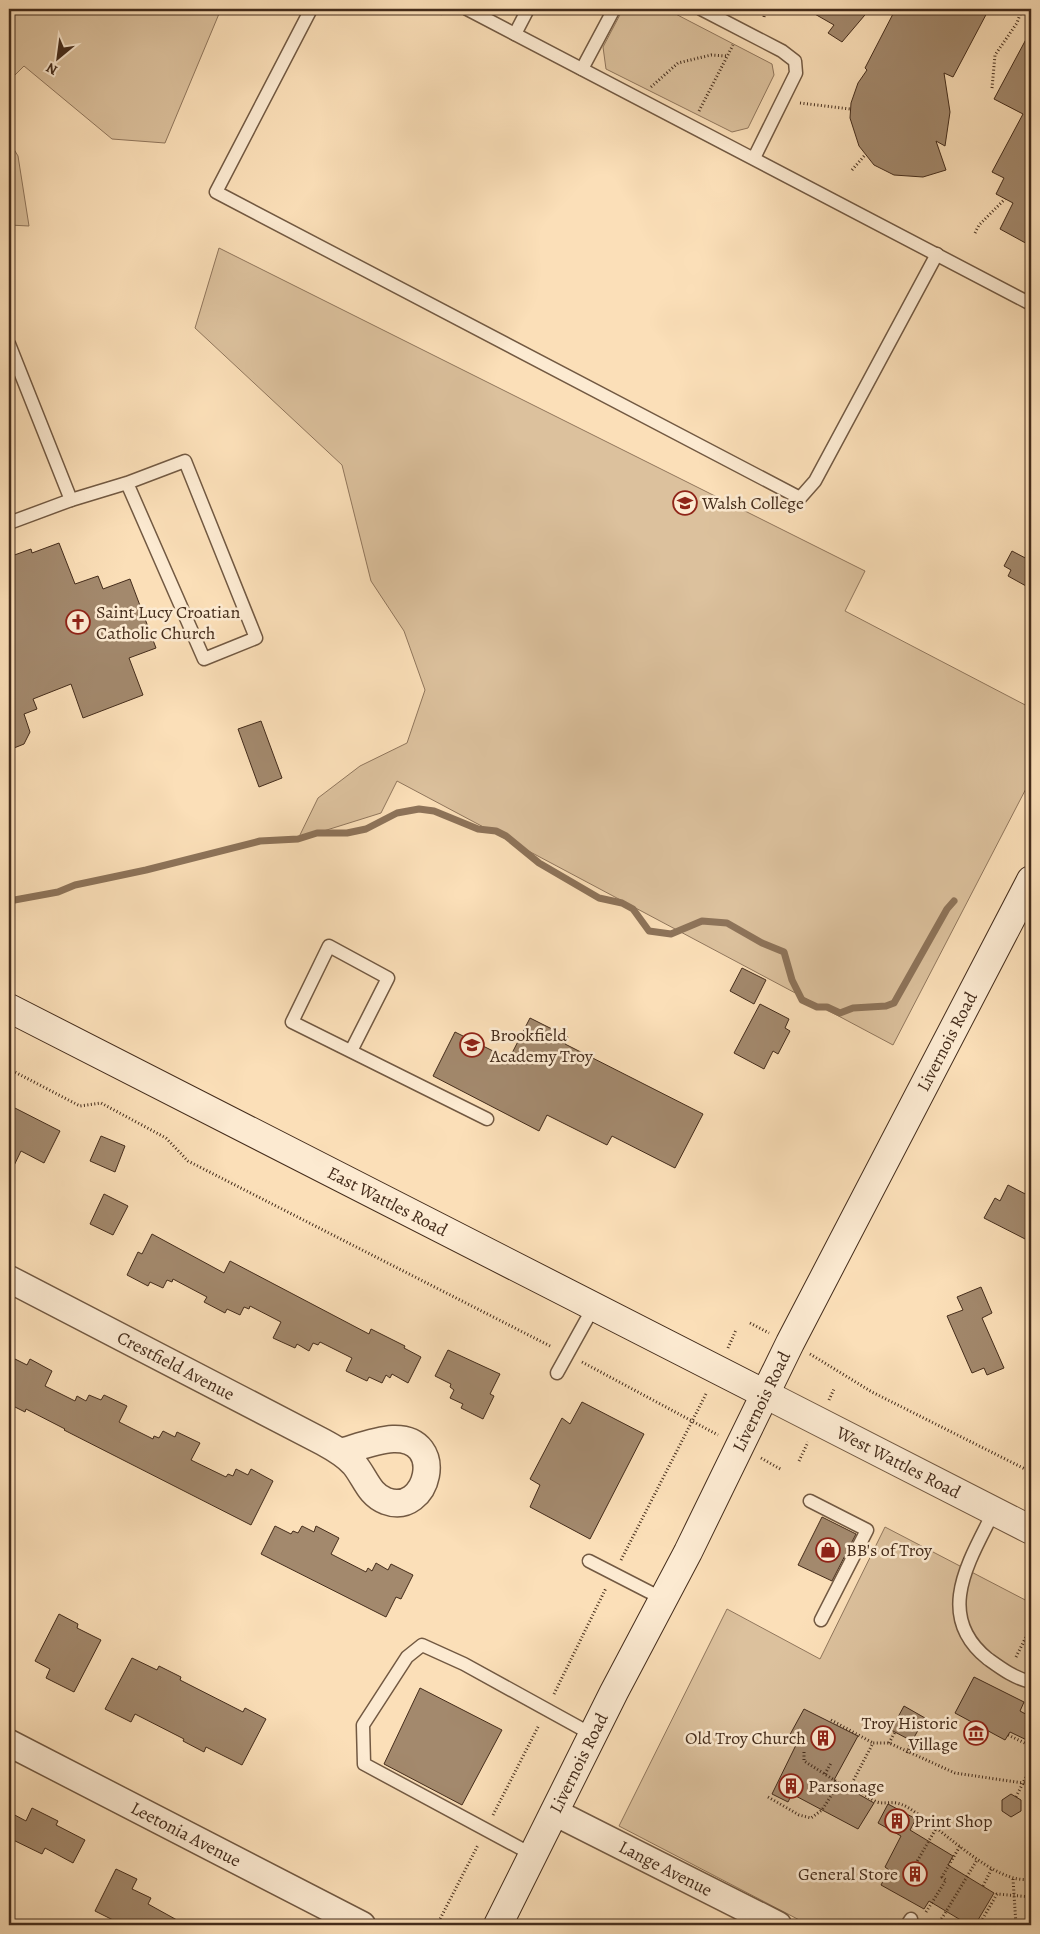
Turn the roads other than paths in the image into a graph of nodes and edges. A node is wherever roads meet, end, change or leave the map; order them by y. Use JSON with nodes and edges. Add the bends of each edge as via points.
{"nodes":[{"id":1,"x":311,"y":9,"type":"edge"},
{"id":2,"x":467,"y":9,"type":"edge"},
{"id":3,"x":528,"y":9,"type":"edge"},
{"id":4,"x":614,"y":9,"type":"edge"},
{"id":5,"x":701,"y":9,"type":"edge"},
{"id":6,"x":515,"y":34,"type":"junction"},
{"id":7,"x":582,"y":69,"type":"junction"},
{"id":8,"x":754,"y":158,"type":"junction"},
{"id":9,"x":937,"y":254,"type":"junction"},
{"id":10,"x":1031,"y":304,"type":"edge"},
{"id":11,"x":9,"y":344,"type":"edge"},
{"id":12,"x":127,"y":483,"type":"junction"},
{"id":13,"x":71,"y":500,"type":"junction"},
{"id":14,"x":9,"y":523,"type":"edge"},
{"id":15,"x":1031,"y":880,"type":"edge"},
{"id":16,"x":9,"y":1008,"type":"edge"},
{"id":17,"x":351,"y":1051,"type":"junction"},
{"id":18,"x":487,"y":1119,"type":"dead end"},
{"id":19,"x":9,"y":1279,"type":"edge"},
{"id":20,"x":593,"y":1308,"type":"junction"},
{"id":21,"x":558,"y":1373,"type":"dead end"},
{"id":22,"x":765,"y":1394,"type":"junction"},
{"id":23,"x":341,"y":1452,"type":"dead end"},
{"id":24,"x":810,"y":1501,"type":"dead end"},
{"id":25,"x":994,"y":1511,"type":"junction"},
{"id":26,"x":1031,"y":1530,"type":"edge"},
{"id":27,"x":590,"y":1561,"type":"dead end"},
{"id":28,"x":663,"y":1599,"type":"junction"},
{"id":29,"x":821,"y":1620,"type":"dead end"},
{"id":30,"x":1031,"y":1682,"type":"edge"},
{"id":31,"x":593,"y":1735,"type":"junction"},
{"id":32,"x":9,"y":1743,"type":"edge"},
{"id":33,"x":554,"y":1812,"type":"junction"},
{"id":34,"x":533,"y":1856,"type":"junction"},
{"id":35,"x":362,"y":1925,"type":"edge"},
{"id":36,"x":498,"y":1925,"type":"edge"},
{"id":37,"x":778,"y":1925,"type":"edge"}],
"edges":[{"from":1,"to":9,"type":"lane","via":[[216,192],[800,498],[815,481]]},
{"from":2,"to":6,"type":"lane"},
{"from":3,"to":6,"type":"lane"},
{"from":4,"to":7,"type":"lane"},
{"from":5,"to":8,"type":"lane","via":[[795,61],[796,73]]},
{"from":6,"to":7,"type":"lane"},
{"from":7,"to":8,"type":"lane"},
{"from":8,"to":9,"type":"lane"},
{"from":9,"to":10,"type":"lane"},
{"from":11,"to":13,"type":"lane"},
{"from":12,"to":12,"type":"lane","via":[[185,461],[256,638],[204,659]]},
{"from":12,"to":13,"type":"lane"},
{"from":13,"to":14,"type":"lane"},
{"from":15,"to":22,"type":"main road","name":"Livernois Road"},
{"from":16,"to":20,"type":"main road","name":"East Wattles Road"},
{"from":17,"to":17,"type":"lane","via":[[292,1022],[329,946],[388,978]]},
{"from":17,"to":18,"type":"lane"},
{"from":19,"to":23,"type":"street","name":"Crestfield Avenue"},
{"from":20,"to":21,"type":"lane"},
{"from":20,"to":22,"type":"main road","name":"East Wattles Road"},
{"from":22,"to":25,"type":"main road","name":"West Wattles Road"},
{"from":22,"to":28,"type":"main road","name":"Livernois Road"},
{"from":24,"to":29,"type":"lane","via":[[867,1530]]},
{"from":25,"to":26,"type":"main road","name":"West Wattles Road"},
{"from":25,"to":30,"type":"lane","via":[[964,1572],[958,1608],[965,1631],[980,1653],[1014,1677]]},
{"from":27,"to":28,"type":"lane"},
{"from":28,"to":31,"type":"main road","name":"Livernois Road"},
{"from":31,"to":33,"type":"main road","name":"Livernois Road"},
{"from":31,"to":34,"type":"lane","via":[[464,1664],[422,1645],[407,1657],[363,1724],[364,1764]]},
{"from":32,"to":35,"type":"street","name":"Leetonia Avenue"},
{"from":33,"to":34,"type":"main road","name":"Livernois Road"},
{"from":33,"to":37,"type":"street","name":"Lange Avenue"},
{"from":34,"to":36,"type":"main road","name":"Livernois Road"}]}
